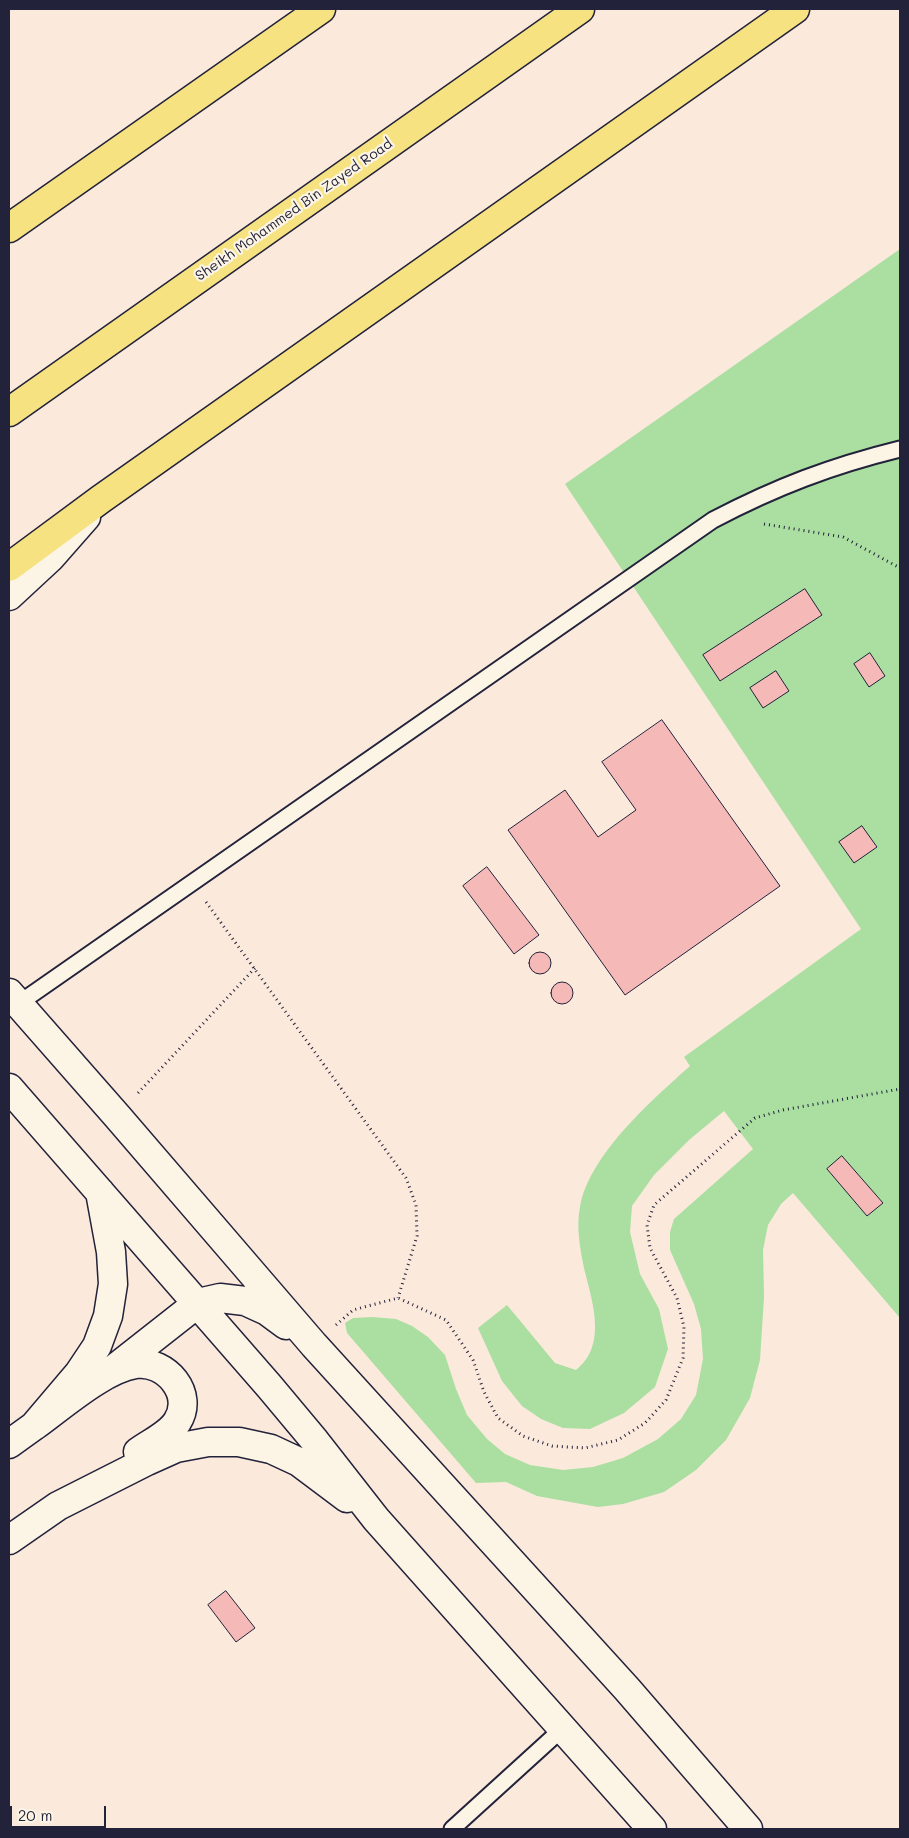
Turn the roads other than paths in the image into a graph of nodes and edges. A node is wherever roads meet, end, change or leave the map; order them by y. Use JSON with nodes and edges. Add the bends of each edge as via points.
{"nodes":[{"id":1,"x":321,"y":9,"type":"edge"},
{"id":2,"x":580,"y":9,"type":"edge"},
{"id":3,"x":795,"y":9,"type":"edge"},
{"id":4,"x":9,"y":228,"type":"edge"},
{"id":5,"x":9,"y":412,"type":"edge"},
{"id":6,"x":900,"y":449,"type":"edge"},
{"id":7,"x":102,"y":499,"type":"junction"},
{"id":8,"x":9,"y":567,"type":"edge"},
{"id":9,"x":9,"y":596,"type":"edge"},
{"id":10,"x":13,"y":999,"type":"edge"},
{"id":11,"x":9,"y":1088,"type":"edge"},
{"id":12,"x":100,"y":1191,"type":"junction"},
{"id":13,"x":198,"y":1303,"type":"junction"},
{"id":14,"x":314,"y":1344,"type":"junction"},
{"id":15,"x":108,"y":1373,"type":"junction"},
{"id":16,"x":34,"y":1426,"type":"junction"},
{"id":17,"x":9,"y":1444,"type":"edge"},
{"id":18,"x":58,"y":1506,"type":"junction"},
{"id":19,"x":376,"y":1519,"type":"junction"},
{"id":20,"x":9,"y":1540,"type":"edge"},
{"id":21,"x":562,"y":1729,"type":"junction"},
{"id":22,"x":452,"y":1829,"type":"edge"},
{"id":23,"x":652,"y":1829,"type":"edge"},
{"id":24,"x":748,"y":1829,"type":"edge"}],
"edges":[{"from":1,"to":4,"type":"highway"},
{"from":2,"to":5,"type":"highway","name":"Sheikh Mohammed Bin Zayed Road"},
{"from":3,"to":7,"type":"highway"},
{"from":6,"to":10,"type":"lane","via":[[809,475],[713,520],[192,884]]},
{"from":7,"to":8,"type":"highway"},
{"from":7,"to":9,"type":"street","via":[[50,558]]},
{"from":10,"to":14,"type":"street"},
{"from":11,"to":12,"type":"street"},
{"from":12,"to":13,"type":"street"},
{"from":12,"to":16,"type":"street","via":[[111,1252],[113,1284],[108,1316],[97,1346],[80,1374]]},
{"from":13,"to":14,"type":"street","via":[[220,1298],[245,1301],[267,1311]]},
{"from":13,"to":15,"type":"street"},
{"from":13,"to":19,"type":"street"},
{"from":14,"to":24,"type":"street","via":[[627,1690]]},
{"from":15,"to":16,"type":"street"},
{"from":15,"to":18,"type":"street","via":[[136,1364],[163,1370],[180,1387],[182,1411],[169,1431]]},
{"from":16,"to":17,"type":"street"},
{"from":18,"to":19,"type":"street","via":[[176,1448],[208,1442],[239,1442],[271,1449],[300,1462]]},
{"from":18,"to":20,"type":"street"},
{"from":19,"to":21,"type":"street"},
{"from":21,"to":22,"type":"lane"},
{"from":21,"to":23,"type":"street"}]}
